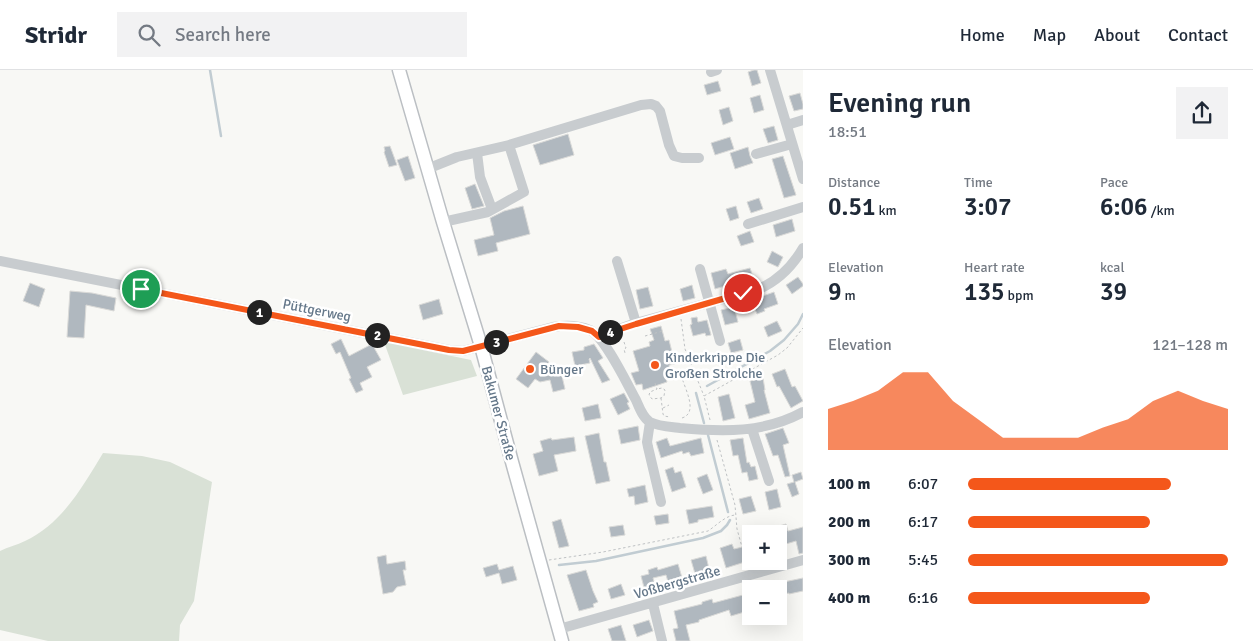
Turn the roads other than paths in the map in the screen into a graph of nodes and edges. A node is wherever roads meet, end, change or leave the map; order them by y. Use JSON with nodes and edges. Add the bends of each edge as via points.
{"nodes":[{"id":1,"x":399,"y":70,"type":"edge"},
{"id":2,"x":770,"y":70,"type":"edge"},
{"id":3,"x":803,"y":120,"type":"edge"},
{"id":4,"x":787,"y":125,"type":"junction"},
{"id":5,"x":792,"y":144,"type":"junction"},
{"id":6,"x":509,"y":145,"type":"junction"},
{"id":7,"x":477,"y":153,"type":"junction"},
{"id":8,"x":756,"y":154,"type":"dead end"},
{"id":9,"x":699,"y":158,"type":"dead end"},
{"id":10,"x":427,"y":169,"type":"junction"},
{"id":11,"x":803,"y":179,"type":"edge"},
{"id":12,"x":803,"y":207,"type":"edge"},
{"id":13,"x":492,"y":209,"type":"junction"},
{"id":14,"x":443,"y":222,"type":"junction"},
{"id":15,"x":748,"y":224,"type":"dead end"},
{"id":16,"x":803,"y":249,"type":"edge"},
{"id":17,"x":0,"y":261,"type":"edge"},
{"id":18,"x":617,"y":261,"type":"dead end"},
{"id":19,"x":700,"y":269,"type":"dead end"},
{"id":20,"x":709,"y":303,"type":"junction"},
{"id":21,"x":636,"y":324,"type":"junction"},
{"id":22,"x":599,"y":337,"type":"junction"},
{"id":23,"x":720,"y":342,"type":"dead end"},
{"id":24,"x":481,"y":346,"type":"junction"},
{"id":25,"x":803,"y":412,"type":"edge"},
{"id":26,"x":650,"y":422,"type":"junction"},
{"id":27,"x":752,"y":429,"type":"junction"},
{"id":28,"x":769,"y":481,"type":"dead end"},
{"id":29,"x":660,"y":502,"type":"dead end"},
{"id":30,"x":803,"y":560,"type":"edge"},
{"id":31,"x":653,"y":604,"type":"junction"},
{"id":32,"x":561,"y":635,"type":"edge"},
{"id":33,"x":662,"y":641,"type":"edge"}],
"edges":[{"from":1,"to":10,"type":"main road","name":"Bakumer Straße"},
{"from":2,"to":4,"type":"street"},
{"from":3,"to":4,"type":"street"},
{"from":4,"to":5,"type":"street"},
{"from":5,"to":8,"type":"street"},
{"from":5,"to":11,"type":"street"},
{"from":6,"to":7,"type":"street"},
{"from":6,"to":9,"type":"street","via":[[651,104],[660,111],[674,156]]},
{"from":6,"to":13,"type":"street","via":[[524,192]]},
{"from":7,"to":10,"type":"street"},
{"from":7,"to":13,"type":"street","via":[[480,177]]},
{"from":10,"to":14,"type":"main road","name":"Bakumer Straße"},
{"from":12,"to":15,"type":"street"},
{"from":13,"to":14,"type":"street"},
{"from":14,"to":24,"type":"main road","name":"Bakumer Straße"},
{"from":16,"to":20,"type":"street","via":[[790,267],[771,284]]},
{"from":17,"to":24,"type":"street","name":"Püttgerweg","via":[[449,350],[463,351]]},
{"from":18,"to":21,"type":"street"},
{"from":19,"to":20,"type":"street"},
{"from":20,"to":21,"type":"street"},
{"from":20,"to":23,"type":"street"},
{"from":21,"to":22,"type":"street"},
{"from":22,"to":24,"type":"street","name":"Püttgerweg","via":[[578,327],[559,326]]},
{"from":22,"to":26,"type":"street"},
{"from":24,"to":32,"type":"main road","name":"Bakumer Straße"},
{"from":25,"to":27,"type":"street"},
{"from":26,"to":27,"type":"street","via":[[713,431]]},
{"from":26,"to":29,"type":"street","via":[[647,442]]},
{"from":27,"to":28,"type":"street"},
{"from":30,"to":31,"type":"street","name":"Voßbergstraße"},
{"from":31,"to":32,"type":"street","name":"Voßbergstraße"},
{"from":31,"to":33,"type":"street"}]}
